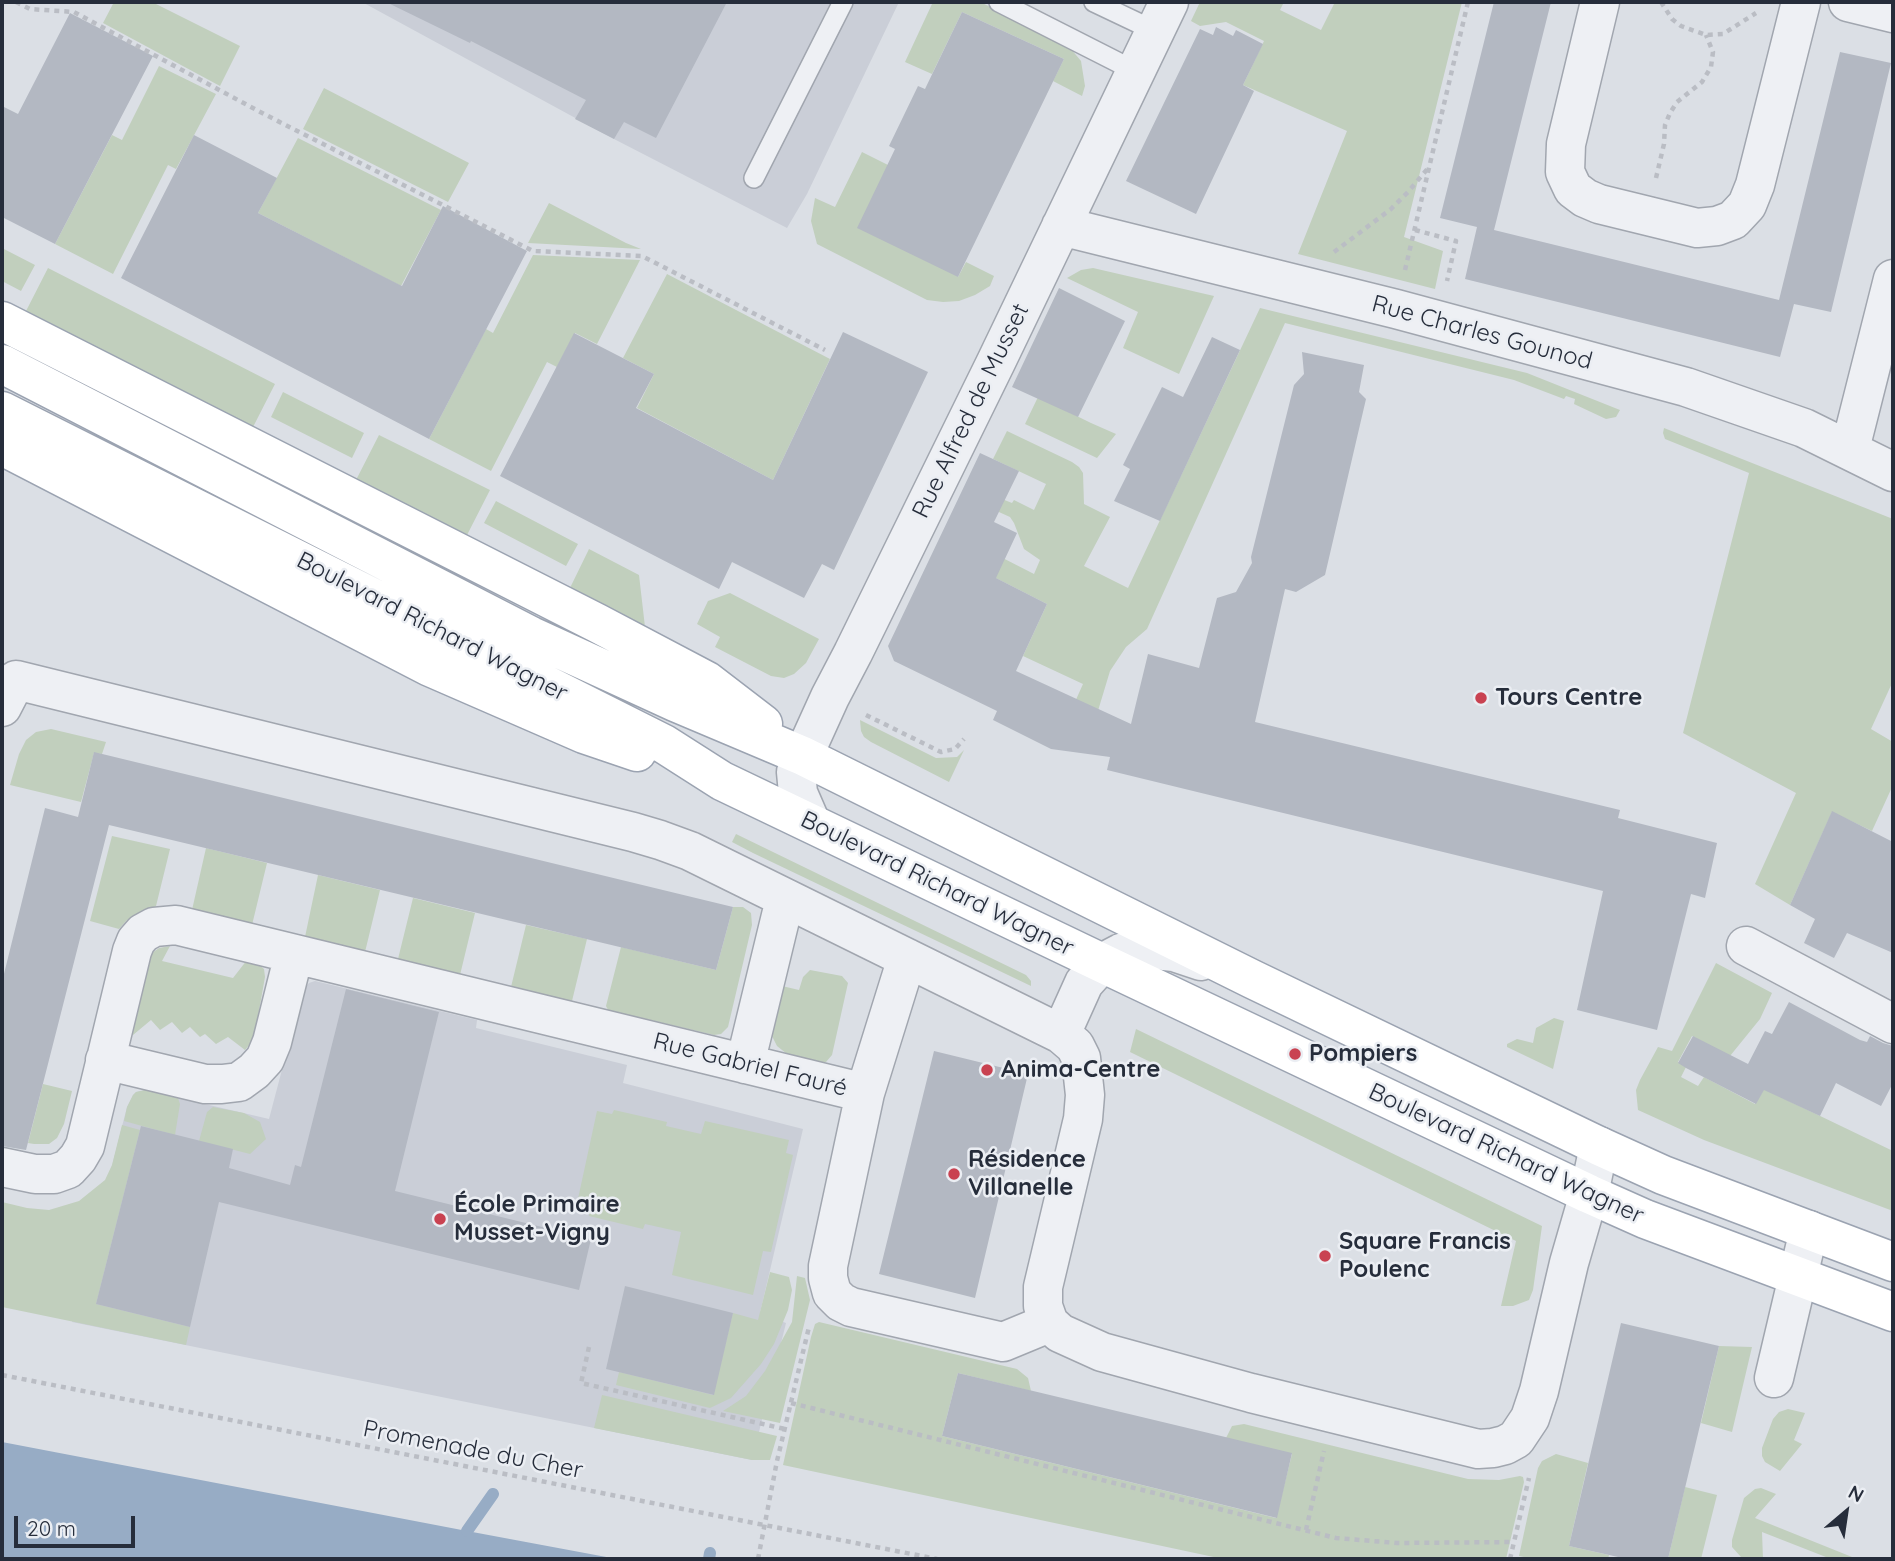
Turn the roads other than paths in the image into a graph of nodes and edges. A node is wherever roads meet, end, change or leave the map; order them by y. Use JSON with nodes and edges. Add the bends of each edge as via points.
{"nodes":[{"id":1,"x":843,"y":2,"type":"edge"},
{"id":2,"x":999,"y":2,"type":"edge"},
{"id":3,"x":1094,"y":2,"type":"edge"},
{"id":4,"x":1601,"y":2,"type":"edge"},
{"id":5,"x":1801,"y":2,"type":"edge"},
{"id":6,"x":1848,"y":2,"type":"edge"},
{"id":7,"x":1893,"y":13,"type":"edge"},
{"id":8,"x":1162,"y":17,"type":"edge"},
{"id":9,"x":1135,"y":71,"type":"junction"},
{"id":10,"x":754,"y":177,"type":"dead end"},
{"id":11,"x":1061,"y":226,"type":"junction"},
{"id":12,"x":1893,"y":279,"type":"edge"},
{"id":13,"x":2,"y":321,"type":"edge"},
{"id":14,"x":2,"y":364,"type":"edge"},
{"id":15,"x":2,"y":411,"type":"edge"},
{"id":16,"x":2,"y":446,"type":"edge"},
{"id":17,"x":1850,"y":449,"type":"junction"},
{"id":18,"x":1893,"y":472,"type":"edge"},
{"id":19,"x":6,"y":688,"type":"edge"},
{"id":20,"x":803,"y":756,"type":"junction"},
{"id":21,"x":722,"y":780,"type":"junction"},
{"id":22,"x":811,"y":823,"type":"junction"},
{"id":23,"x":785,"y":899,"type":"junction"},
{"id":24,"x":1746,"y":946,"type":"dead end"},
{"id":25,"x":294,"y":954,"type":"junction"},
{"id":26,"x":906,"y":958,"type":"junction"},
{"id":27,"x":1102,"y":963,"type":"junction"},
{"id":28,"x":1252,"y":979,"type":"junction"},
{"id":29,"x":1893,"y":1024,"type":"edge"},
{"id":30,"x":1061,"y":1034,"type":"junction"},
{"id":31,"x":105,"y":1060,"type":"junction"},
{"id":32,"x":745,"y":1064,"type":"junction"},
{"id":33,"x":865,"y":1093,"type":"junction"},
{"id":34,"x":1599,"y":1146,"type":"junction"},
{"id":35,"x":2,"y":1167,"type":"edge"},
{"id":36,"x":1589,"y":1194,"type":"junction"},
{"id":37,"x":1810,"y":1230,"type":"junction"},
{"id":38,"x":1893,"y":1262,"type":"edge"},
{"id":39,"x":1799,"y":1277,"type":"junction"},
{"id":40,"x":1893,"y":1312,"type":"edge"},
{"id":41,"x":1049,"y":1323,"type":"junction"},
{"id":42,"x":1774,"y":1378,"type":"dead end"}],
"edges":[{"from":1,"to":10,"type":"lane"},
{"from":2,"to":9,"type":"lane"},
{"from":3,"to":8,"type":"lane"},
{"from":4,"to":5,"type":"street","via":[[1566,144],[1565,172],[1573,189],[1599,204],[1697,228],[1733,220],[1747,205]]},
{"from":6,"to":7,"type":"street"},
{"from":8,"to":9,"type":"street","name":"Rue Alfred de Musset"},
{"from":9,"to":11,"type":"street","name":"Rue Alfred de Musset"},
{"from":11,"to":17,"type":"street","name":"Rue Charles Gounod","via":[[1686,387]]},
{"from":11,"to":20,"type":"street","name":"Rue Alfred de Musset"},
{"from":12,"to":17,"type":"street"},
{"from":13,"to":20,"type":"main road","via":[[707,681]]},
{"from":14,"to":20,"type":"main road","name":"Boulevard Richard Wagner","via":[[531,636]]},
{"from":15,"to":21,"type":"main road","name":"Boulevard Richard Wagner","via":[[664,744]]},
{"from":16,"to":21,"type":"main road","via":[[440,671],[584,734]]},
{"from":17,"to":18,"type":"street","name":"Rue Charles Gounod"},
{"from":19,"to":23,"type":"street","via":[[633,832],[690,851]]},
{"from":20,"to":22,"type":"street","name":"Rue Alfred de Musset","via":[[796,782]]},
{"from":20,"to":28,"type":"main road","name":"Boulevard Richard Wagner"},
{"from":21,"to":22,"type":"main road","name":"Boulevard Richard Wagner"},
{"from":22,"to":27,"type":"main road","name":"Boulevard Richard Wagner"},
{"from":23,"to":26,"type":"street"},
{"from":23,"to":32,"type":"street"},
{"from":24,"to":29,"type":"street"},
{"from":25,"to":31,"type":"street","via":[[265,1059],[239,1082],[205,1084]]},
{"from":25,"to":31,"type":"street","name":"Rue Gabriel Fauré","via":[[176,925],[143,933],[132,951]]},
{"from":25,"to":32,"type":"street","name":"Rue Gabriel Fauré"},
{"from":26,"to":30,"type":"street"},
{"from":26,"to":33,"type":"street"},
{"from":27,"to":28,"type":"street","via":[[1137,948],[1174,952]]},
{"from":27,"to":30,"type":"street","via":[[1084,983]]},
{"from":27,"to":36,"type":"main road","name":"Boulevard Richard Wagner"},
{"from":28,"to":34,"type":"main road","name":"Boulevard Richard Wagner"},
{"from":30,"to":41,"type":"street","via":[[1081,1058],[1086,1095],[1043,1287]]},
{"from":31,"to":35,"type":"street","name":"Rue Gabriel Fauré","via":[[85,1146],[73,1164],[54,1174]]},
{"from":32,"to":33,"type":"street","name":"Rue Gabriel Fauré"},
{"from":33,"to":41,"type":"street","name":"Rue Gabriel Fauré","via":[[828,1266],[832,1293],[851,1307],[1003,1342]]},
{"from":34,"to":36,"type":"street"},
{"from":34,"to":37,"type":"main road","name":"Boulevard Richard Wagner"},
{"from":36,"to":39,"type":"main road","name":"Boulevard Richard Wagner"},
{"from":36,"to":41,"type":"street","via":[[1530,1418],[1516,1439],[1493,1448],[1478,1449],[1102,1352]]},
{"from":37,"to":38,"type":"main road","name":"Boulevard Richard Wagner"},
{"from":37,"to":39,"type":"street"},
{"from":39,"to":40,"type":"main road","name":"Boulevard Richard Wagner"},
{"from":39,"to":42,"type":"street"}]}
